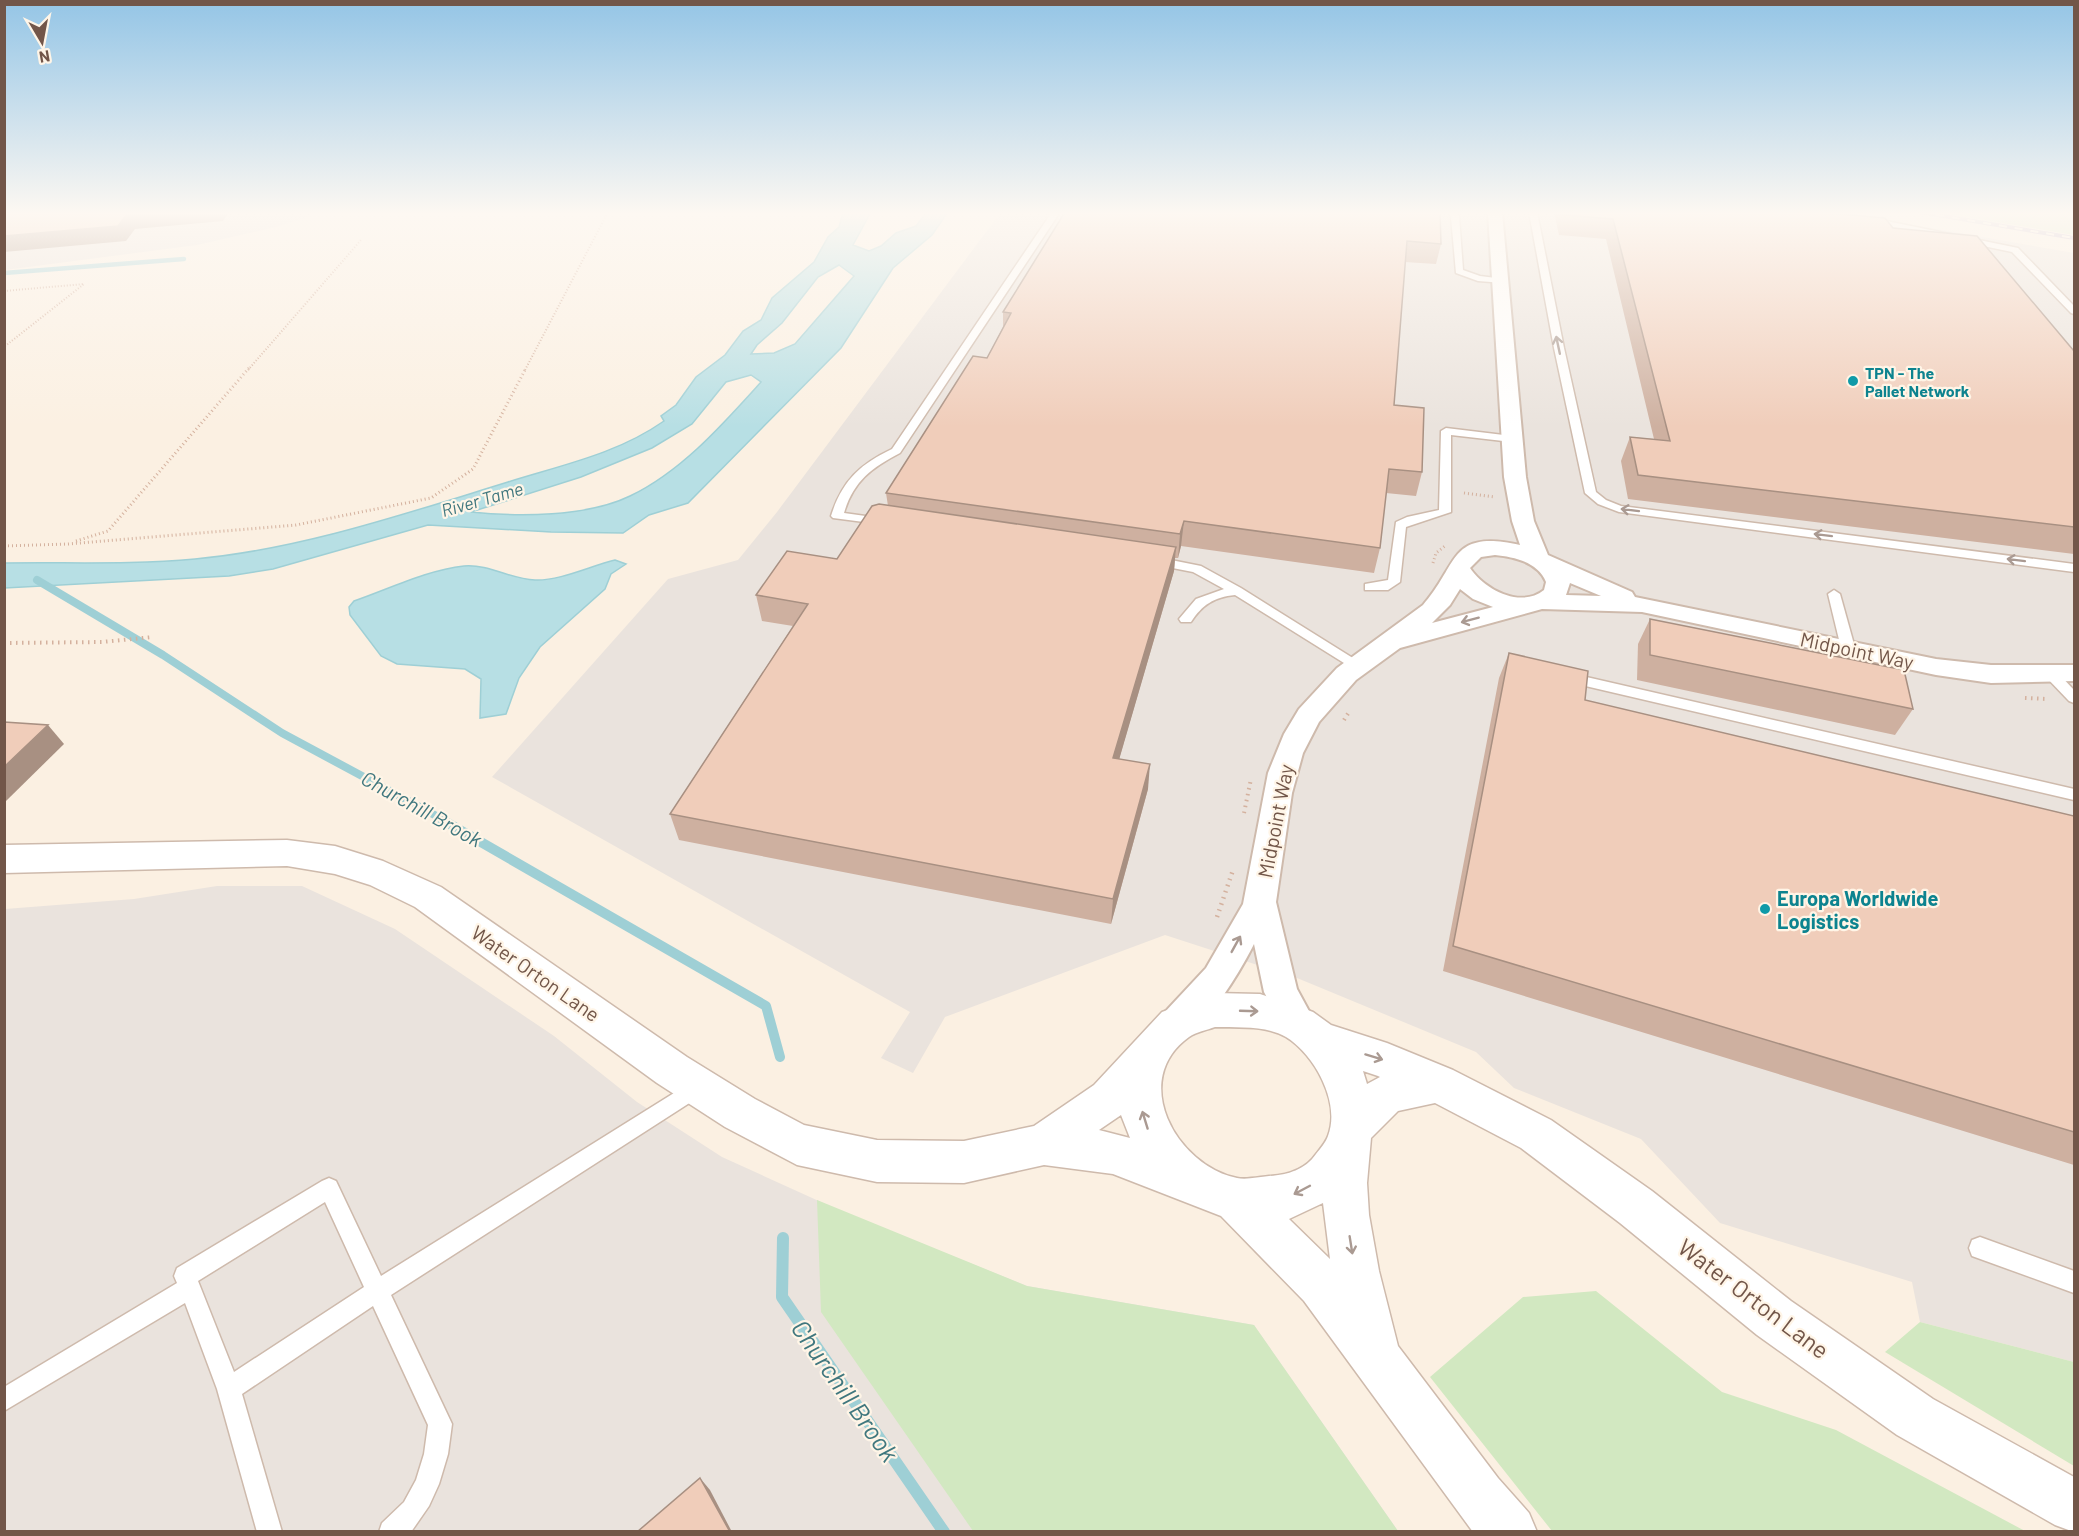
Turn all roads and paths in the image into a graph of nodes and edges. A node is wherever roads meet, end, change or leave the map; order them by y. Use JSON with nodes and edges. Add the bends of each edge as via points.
{"nodes":[{"id":1,"x":323,"y":284,"type":"edge"},
{"id":2,"x":570,"y":284,"type":"edge"},
{"id":3,"x":1008,"y":284,"type":"edge"},
{"id":4,"x":1501,"y":284,"type":"edge"},
{"id":5,"x":1547,"y":284,"type":"edge"},
{"id":6,"x":2048,"y":284,"type":"edge"},
{"id":7,"x":4,"y":291,"type":"edge"},
{"id":8,"x":2074,"y":311,"type":"edge"},
{"id":9,"x":4,"y":347,"type":"edge"},
{"id":10,"x":1512,"y":439,"type":"junction"},
{"id":11,"x":1445,"y":491,"type":"junction"},
{"id":12,"x":1520,"y":506,"type":"junction"},
{"id":13,"x":895,"y":523,"type":"edge"},
{"id":14,"x":68,"y":544,"type":"junction"},
{"id":15,"x":1448,"y":544,"type":"dead end"},
{"id":16,"x":4,"y":546,"type":"edge"},
{"id":17,"x":1146,"y":560,"type":"edge"},
{"id":18,"x":1466,"y":560,"type":"junction"},
{"id":19,"x":1542,"y":561,"type":"junction"},
{"id":20,"x":2074,"y":568,"type":"edge"},
{"id":21,"x":1432,"y":570,"type":"dead end"},
{"id":22,"x":1369,"y":587,"type":"dead end"},
{"id":23,"x":1237,"y":591,"type":"junction"},
{"id":24,"x":1834,"y":594,"type":"dead end"},
{"id":25,"x":1535,"y":603,"type":"junction"},
{"id":26,"x":1642,"y":605,"type":"junction"},
{"id":27,"x":1186,"y":620,"type":"dead end"},
{"id":28,"x":153,"y":637,"type":"dead end"},
{"id":29,"x":1394,"y":642,"type":"junction"},
{"id":30,"x":4,"y":643,"type":"edge"},
{"id":31,"x":1848,"y":648,"type":"junction"},
{"id":32,"x":1357,"y":665,"type":"junction"},
{"id":33,"x":1557,"y":675,"type":"edge"},
{"id":34,"x":2059,"y":682,"type":"edge"},
{"id":35,"x":2019,"y":696,"type":"dead end"},
{"id":36,"x":2074,"y":698,"type":"edge"},
{"id":37,"x":1355,"y":704,"type":"dead end"},
{"id":38,"x":1344,"y":720,"type":"dead end"},
{"id":39,"x":1252,"y":773,"type":"dead end"},
{"id":40,"x":2074,"y":795,"type":"edge"},
{"id":41,"x":1244,"y":815,"type":"dead end"},
{"id":42,"x":4,"y":858,"type":"edge"},
{"id":43,"x":1234,"y":867,"type":"dead end"},
{"id":44,"x":1260,"y":901,"type":"junction"},
{"id":45,"x":1240,"y":937,"type":"junction"},
{"id":46,"x":1167,"y":1032,"type":"junction"},
{"id":47,"x":1309,"y":1032,"type":"junction"},
{"id":48,"x":1438,"y":1083,"type":"junction"},
{"id":49,"x":698,"y":1087,"type":"junction"},
{"id":50,"x":1350,"y":1137,"type":"junction"},
{"id":51,"x":1044,"y":1144,"type":"junction"},
{"id":52,"x":1188,"y":1179,"type":"junction"},
{"id":53,"x":1237,"y":1200,"type":"junction"},
{"id":54,"x":1980,"y":1248,"type":"dead end"},
{"id":55,"x":2074,"y":1282,"type":"edge"},
{"id":56,"x":189,"y":1288,"type":"junction"},
{"id":57,"x":377,"y":1293,"type":"junction"},
{"id":58,"x":1378,"y":1364,"type":"junction"},
{"id":59,"x":229,"y":1389,"type":"junction"},
{"id":60,"x":4,"y":1400,"type":"edge"},
{"id":61,"x":2074,"y":1506,"type":"edge"},
{"id":62,"x":270,"y":1532,"type":"edge"},
{"id":63,"x":391,"y":1532,"type":"edge"},
{"id":64,"x":1510,"y":1532,"type":"edge"}],
"edges":[{"from":1,"to":14,"type":"path","via":[[108,531]]},
{"from":2,"to":14,"type":"path","via":[[473,469],[431,498],[296,525]]},
{"from":3,"to":13,"type":"lane","via":[[896,451],[862,469],[852,479],[837,516]]},
{"from":4,"to":10,"type":"street"},
{"from":20,"to":5,"type":"lane","one_way":true,"via":[[1619,508],[1602,502],[1591,493]]},
{"from":6,"to":8,"type":"lane"},
{"from":7,"to":9,"type":"path","via":[[84,284]]},
{"from":10,"to":11,"type":"lane","via":[[1446,431]]},
{"from":10,"to":12,"type":"street"},
{"from":11,"to":12,"type":"path"},
{"from":11,"to":22,"type":"lane","via":[[1445,512],[1411,517],[1400,525],[1394,582]]},
{"from":12,"to":18,"type":"street","name":"Midpoint Way","via":[[1496,536]]},
{"from":12,"to":19,"type":"street","via":[[1530,545]]},
{"from":14,"to":16,"type":"path"},
{"from":15,"to":21,"type":"path","via":[[1436,554]]},
{"from":17,"to":23,"type":"lane","via":[[1197,569]]},
{"from":18,"to":19,"type":"street","name":"Midpoint Way","via":[[1503,549]]},
{"from":18,"to":25,"type":"street","via":[[1463,581],[1481,595],[1507,604]]},
{"from":18,"to":29,"type":"street","name":"Midpoint Way","via":[[1441,600]]},
{"from":19,"to":25,"type":"street","via":[[1555,573],[1559,584],[1555,594]]},
{"from":19,"to":26,"type":"street","name":"Midpoint Way"},
{"from":23,"to":27,"type":"lane","via":[[1214,593],[1195,604]]},
{"from":23,"to":32,"type":"lane"},
{"from":24,"to":31,"type":"lane"},
{"from":25,"to":26,"type":"street","name":"Midpoint Way"},
{"from":25,"to":29,"type":"street","name":"Midpoint Way","one_way":true},
{"from":26,"to":31,"type":"street","name":"Midpoint Way"},
{"from":28,"to":30,"type":"path"},
{"from":29,"to":32,"type":"street","name":"Midpoint Way"},
{"from":31,"to":34,"type":"street","name":"Midpoint Way","via":[[1958,670]]},
{"from":32,"to":44,"type":"street","name":"Midpoint Way","via":[[1303,720],[1280,773]]},
{"from":33,"to":40,"type":"lane"},
{"from":34,"to":35,"type":"path","via":[[2030,699]]},
{"from":34,"to":36,"type":"lane"},
{"from":37,"to":38,"type":"path"},
{"from":39,"to":41,"type":"path"},
{"from":42,"to":49,"type":"street","name":"Water Orton Lane","via":[[287,853],[335,860],[383,874],[428,897]]},
{"from":43,"to":45,"type":"path","via":[[1214,929]]},
{"from":44,"to":45,"type":"street","name":"Midpoint Way"},
{"from":44,"to":47,"type":"street","name":"Midpoint Way","via":[[1281,992]]},
{"from":46,"to":45,"type":"street","name":"Midpoint Way","one_way":true,"via":[[1214,983]]},
{"from":46,"to":47,"type":"street","one_way":true,"via":[[1214,1010],[1260,1011]]},
{"from":46,"to":51,"type":"street","name":"Water Orton Lane","via":[[1109,1099]]},
{"from":52,"to":46,"type":"street","one_way":true,"via":[[1161,1154],[1143,1119],[1141,1076]]},
{"from":47,"to":48,"type":"street","name":"Water Orton Lane","one_way":true},
{"from":47,"to":50,"type":"street","via":[[1343,1074],[1351,1100]]},
{"from":48,"to":50,"type":"street","via":[[1386,1094]]},
{"from":48,"to":61,"type":"street","name":"Water Orton Lane","via":[[1536,1134],[1636,1207],[1774,1318],[1915,1417]]},
{"from":49,"to":51,"type":"street","name":"Water Orton Lane","via":[[797,1144],[877,1161],[964,1162]]},
{"from":49,"to":57,"type":"lane"},
{"from":50,"to":53,"type":"street","one_way":true,"via":[[1326,1178],[1289,1197]]},
{"from":50,"to":58,"type":"street","one_way":true,"via":[[1345,1194],[1350,1236]]},
{"from":51,"to":52,"type":"street","name":"Water Orton Lane","via":[[1113,1153]]},
{"from":52,"to":53,"type":"street"},
{"from":53,"to":58,"type":"street","via":[[1321,1284]]},
{"from":54,"to":55,"type":"lane"},
{"from":56,"to":57,"type":"lane","via":[[185,1276],[329,1188]]},
{"from":56,"to":59,"type":"lane"},
{"from":56,"to":60,"type":"lane"},
{"from":57,"to":59,"type":"lane"},
{"from":57,"to":63,"type":"lane","via":[[440,1424],[438,1452],[428,1482],[415,1508]]},
{"from":58,"to":64,"type":"street"},
{"from":59,"to":62,"type":"lane"}]}
